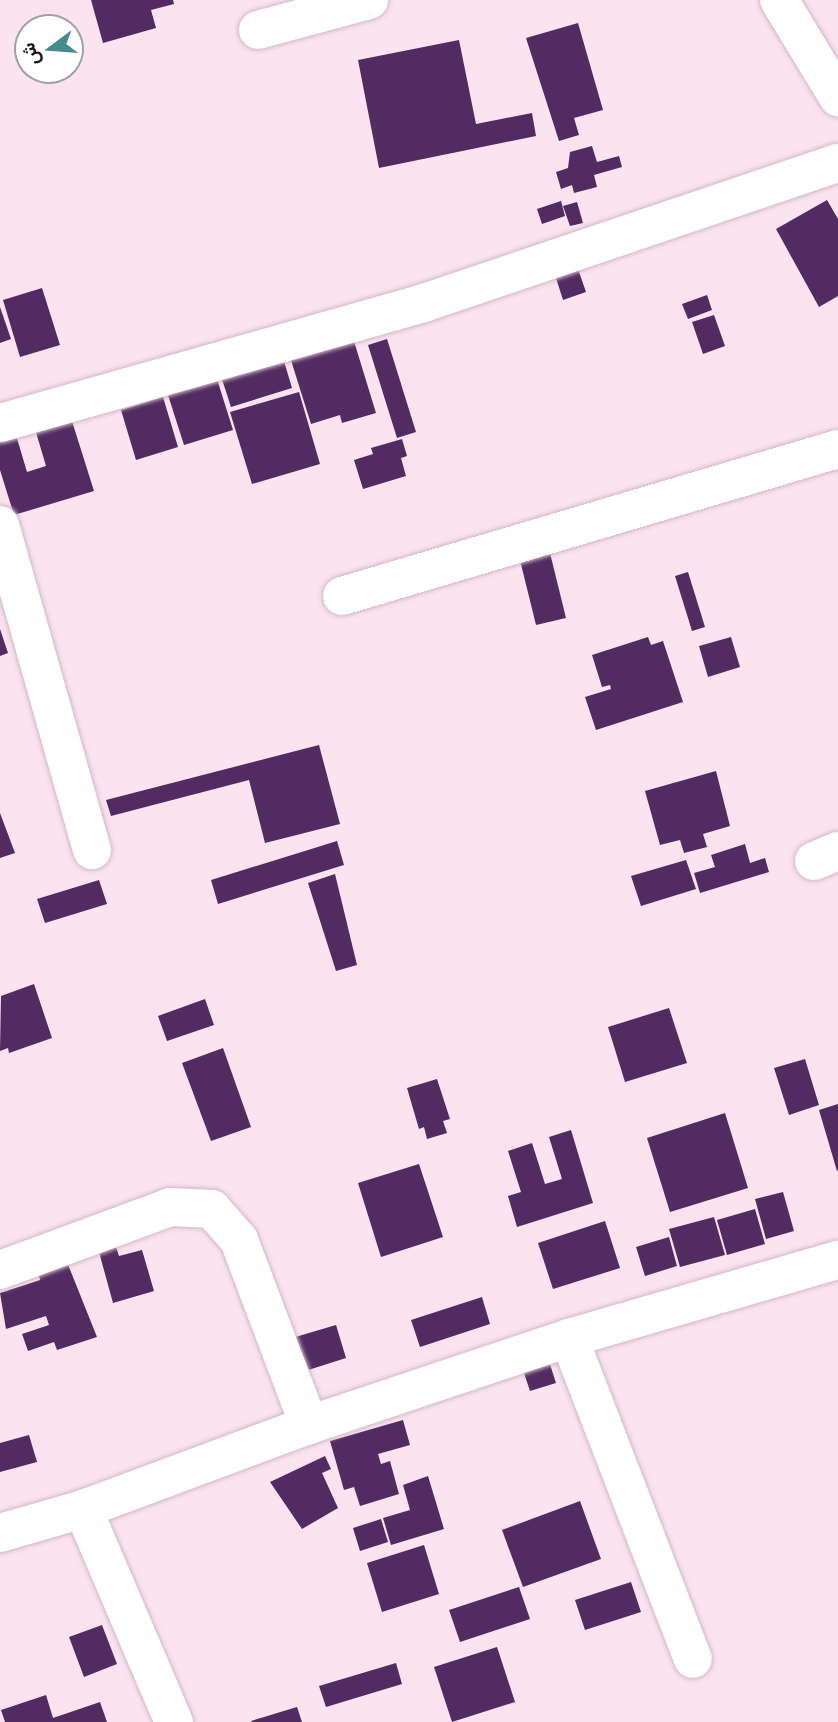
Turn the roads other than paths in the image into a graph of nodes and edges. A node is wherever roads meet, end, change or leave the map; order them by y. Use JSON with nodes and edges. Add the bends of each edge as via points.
{"nodes":[{"id":1,"x":369,"y":0,"type":"edge"},
{"id":2,"x":779,"y":0,"type":"edge"},
{"id":3,"x":258,"y":30,"type":"dead end"},
{"id":4,"x":838,"y":97,"type":"edge"},
{"id":5,"x":838,"y":163,"type":"edge"},
{"id":6,"x":0,"y":423,"type":"edge"},
{"id":7,"x":838,"y":449,"type":"edge"},
{"id":8,"x":0,"y":525,"type":"edge"},
{"id":9,"x":342,"y":596,"type":"dead end"},
{"id":10,"x":92,"y":850,"type":"dead end"},
{"id":11,"x":838,"y":1260,"type":"edge"},
{"id":12,"x":0,"y":1269,"type":"edge"},
{"id":13,"x":569,"y":1338,"type":"junction"},
{"id":14,"x":309,"y":1425,"type":"junction"},
{"id":15,"x":83,"y":1509,"type":"junction"},
{"id":16,"x":0,"y":1533,"type":"edge"},
{"id":17,"x":693,"y":1660,"type":"dead end"},
{"id":18,"x":174,"y":1722,"type":"edge"}],
"edges":[{"from":1,"to":3,"type":"street"},
{"from":2,"to":4,"type":"street"},
{"from":5,"to":6,"type":"street","via":[[424,303]]},
{"from":7,"to":9,"type":"street"},
{"from":8,"to":10,"type":"street"},
{"from":11,"to":13,"type":"street"},
{"from":12,"to":14,"type":"street","via":[[170,1207],[212,1209],[239,1240]]},
{"from":13,"to":14,"type":"street"},
{"from":13,"to":17,"type":"street"},
{"from":14,"to":15,"type":"street"},
{"from":15,"to":16,"type":"street"},
{"from":15,"to":18,"type":"street"}]}
